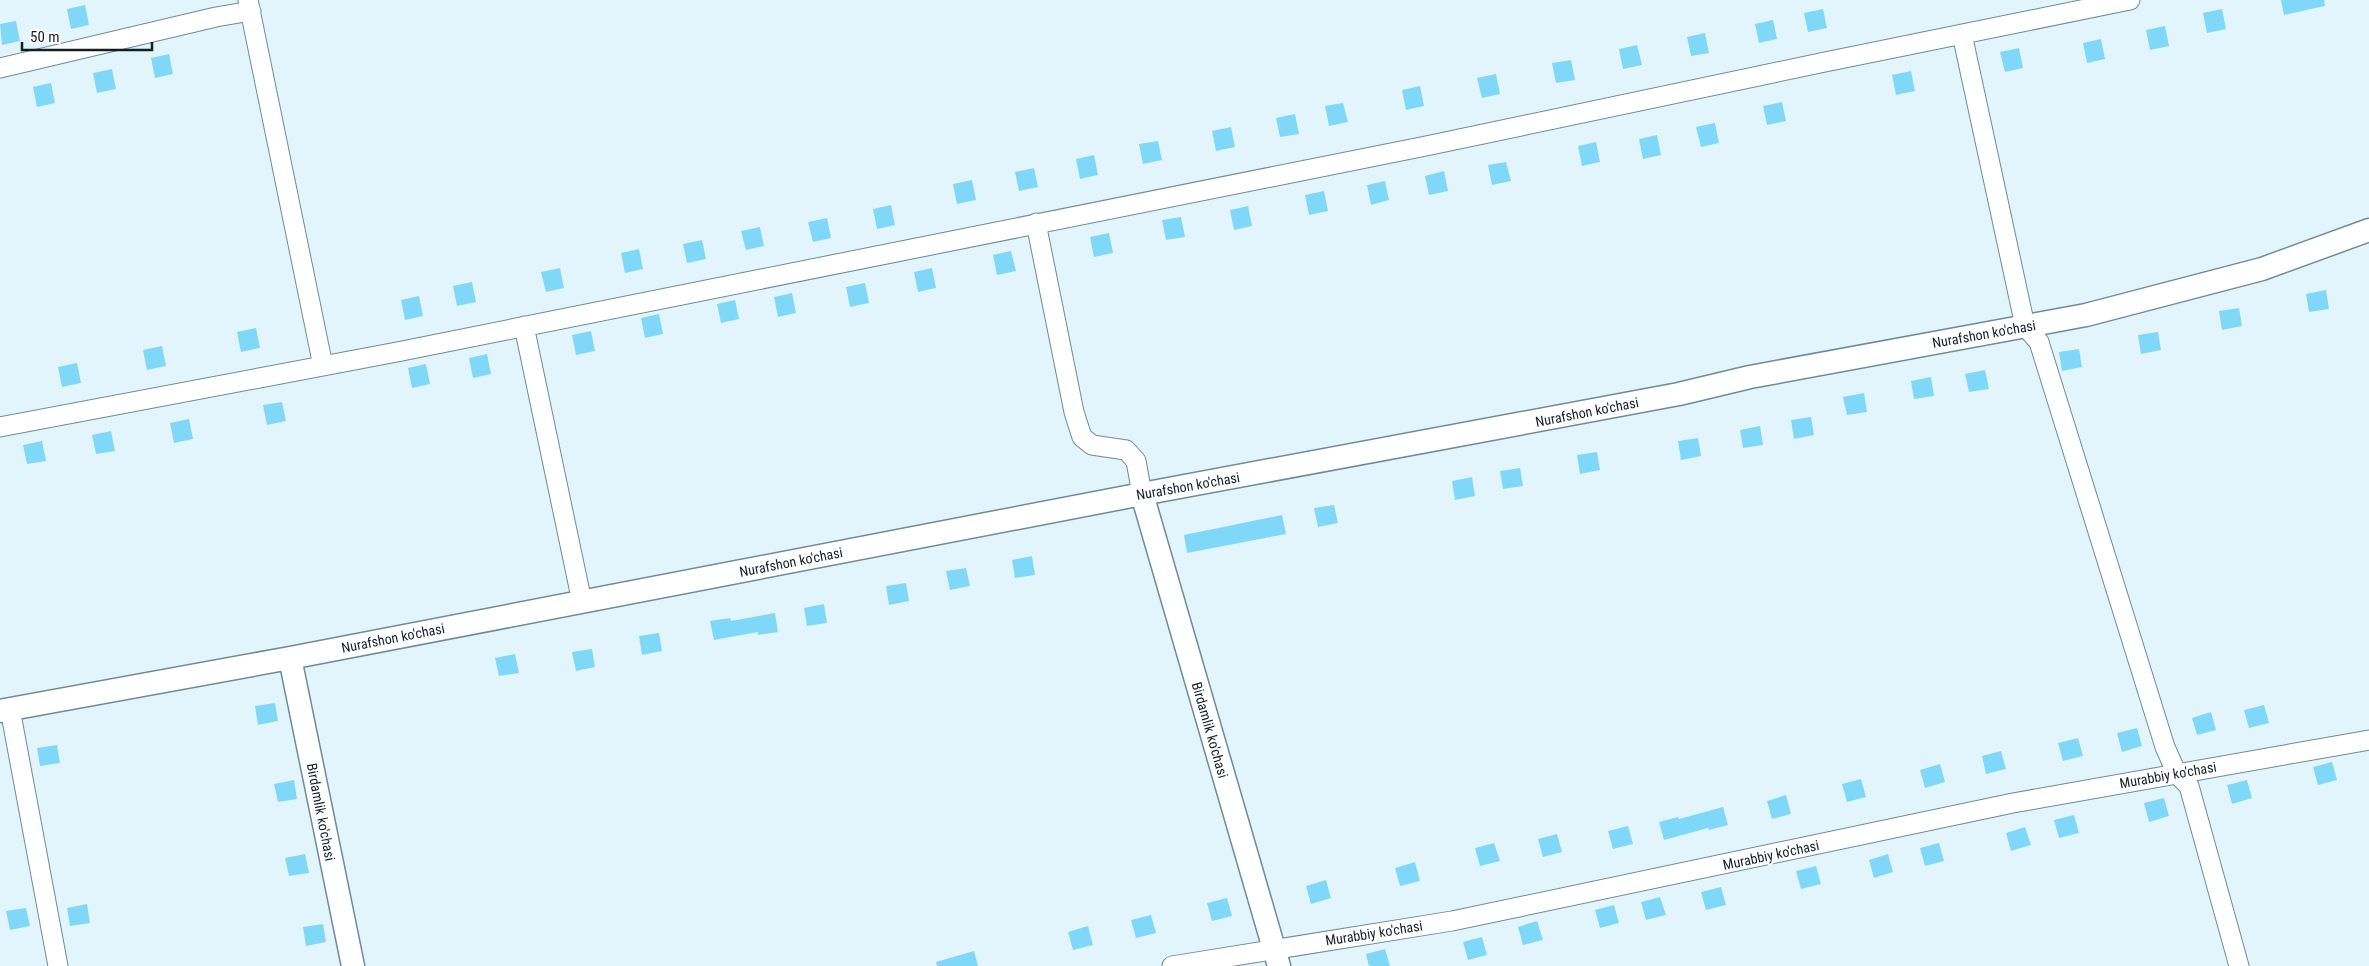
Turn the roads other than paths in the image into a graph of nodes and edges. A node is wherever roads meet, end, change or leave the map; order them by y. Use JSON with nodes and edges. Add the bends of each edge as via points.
{"nodes":[{"id":1,"x":2130,"y":0,"type":"edge"},
{"id":2,"x":249,"y":6,"type":"edge"},
{"id":3,"x":1962,"y":34,"type":"junction"},
{"id":4,"x":0,"y":68,"type":"edge"},
{"id":5,"x":1036,"y":223,"type":"junction"},
{"id":6,"x":2369,"y":230,"type":"edge"},
{"id":7,"x":524,"y":326,"type":"junction"},
{"id":8,"x":2025,"y":326,"type":"junction"},
{"id":9,"x":322,"y":366,"type":"junction"},
{"id":10,"x":0,"y":427,"type":"edge"},
{"id":11,"x":1142,"y":494,"type":"junction"},
{"id":12,"x":582,"y":602,"type":"junction"},
{"id":13,"x":290,"y":658,"type":"junction"},
{"id":14,"x":5,"y":710,"type":"edge"},
{"id":15,"x":2369,"y":740,"type":"edge"},
{"id":16,"x":2177,"y":774,"type":"junction"},
{"id":17,"x":1276,"y":957,"type":"edge"},
{"id":18,"x":58,"y":966,"type":"edge"},
{"id":19,"x":353,"y":966,"type":"edge"},
{"id":20,"x":1172,"y":966,"type":"edge"},
{"id":21,"x":2239,"y":966,"type":"edge"}],
"edges":[{"from":1,"to":3,"type":"street"},
{"from":2,"to":4,"type":"street","via":[[216,17]]},
{"from":2,"to":9,"type":"street"},
{"from":3,"to":5,"type":"street","via":[[1426,146]]},
{"from":3,"to":8,"type":"street"},
{"from":5,"to":7,"type":"street"},
{"from":5,"to":11,"type":"street","via":[[1074,412],[1082,437],[1092,445],[1126,450],[1136,461]]},
{"from":6,"to":8,"type":"street","name":"Nurafshon ko'chasi","via":[[2262,269],[2086,315]]},
{"from":7,"to":9,"type":"street"},
{"from":7,"to":12,"type":"street"},
{"from":8,"to":11,"type":"street","name":"Nurafshon ko'chasi"},
{"from":8,"to":16,"type":"street","via":[[2039,342],[2164,747]]},
{"from":9,"to":10,"type":"street"},
{"from":11,"to":12,"type":"street","name":"Nurafshon ko'chasi"},
{"from":11,"to":17,"type":"street","name":"Birdamlik ko'chasi"},
{"from":12,"to":13,"type":"street","name":"Nurafshon ko'chasi"},
{"from":13,"to":14,"type":"street","name":"Nurafshon ko'chasi"},
{"from":13,"to":19,"type":"street","name":"Birdamlik ko'chasi"},
{"from":14,"to":18,"type":"street"},
{"from":15,"to":16,"type":"street","name":"Murabbiy ko'chasi"},
{"from":16,"to":17,"type":"street","name":"Murabbiy ko'chasi","via":[[2013,803]]},
{"from":16,"to":21,"type":"street","via":[[2189,786]]},
{"from":17,"to":20,"type":"street","name":"Murabbiy ko'chasi"}]}
